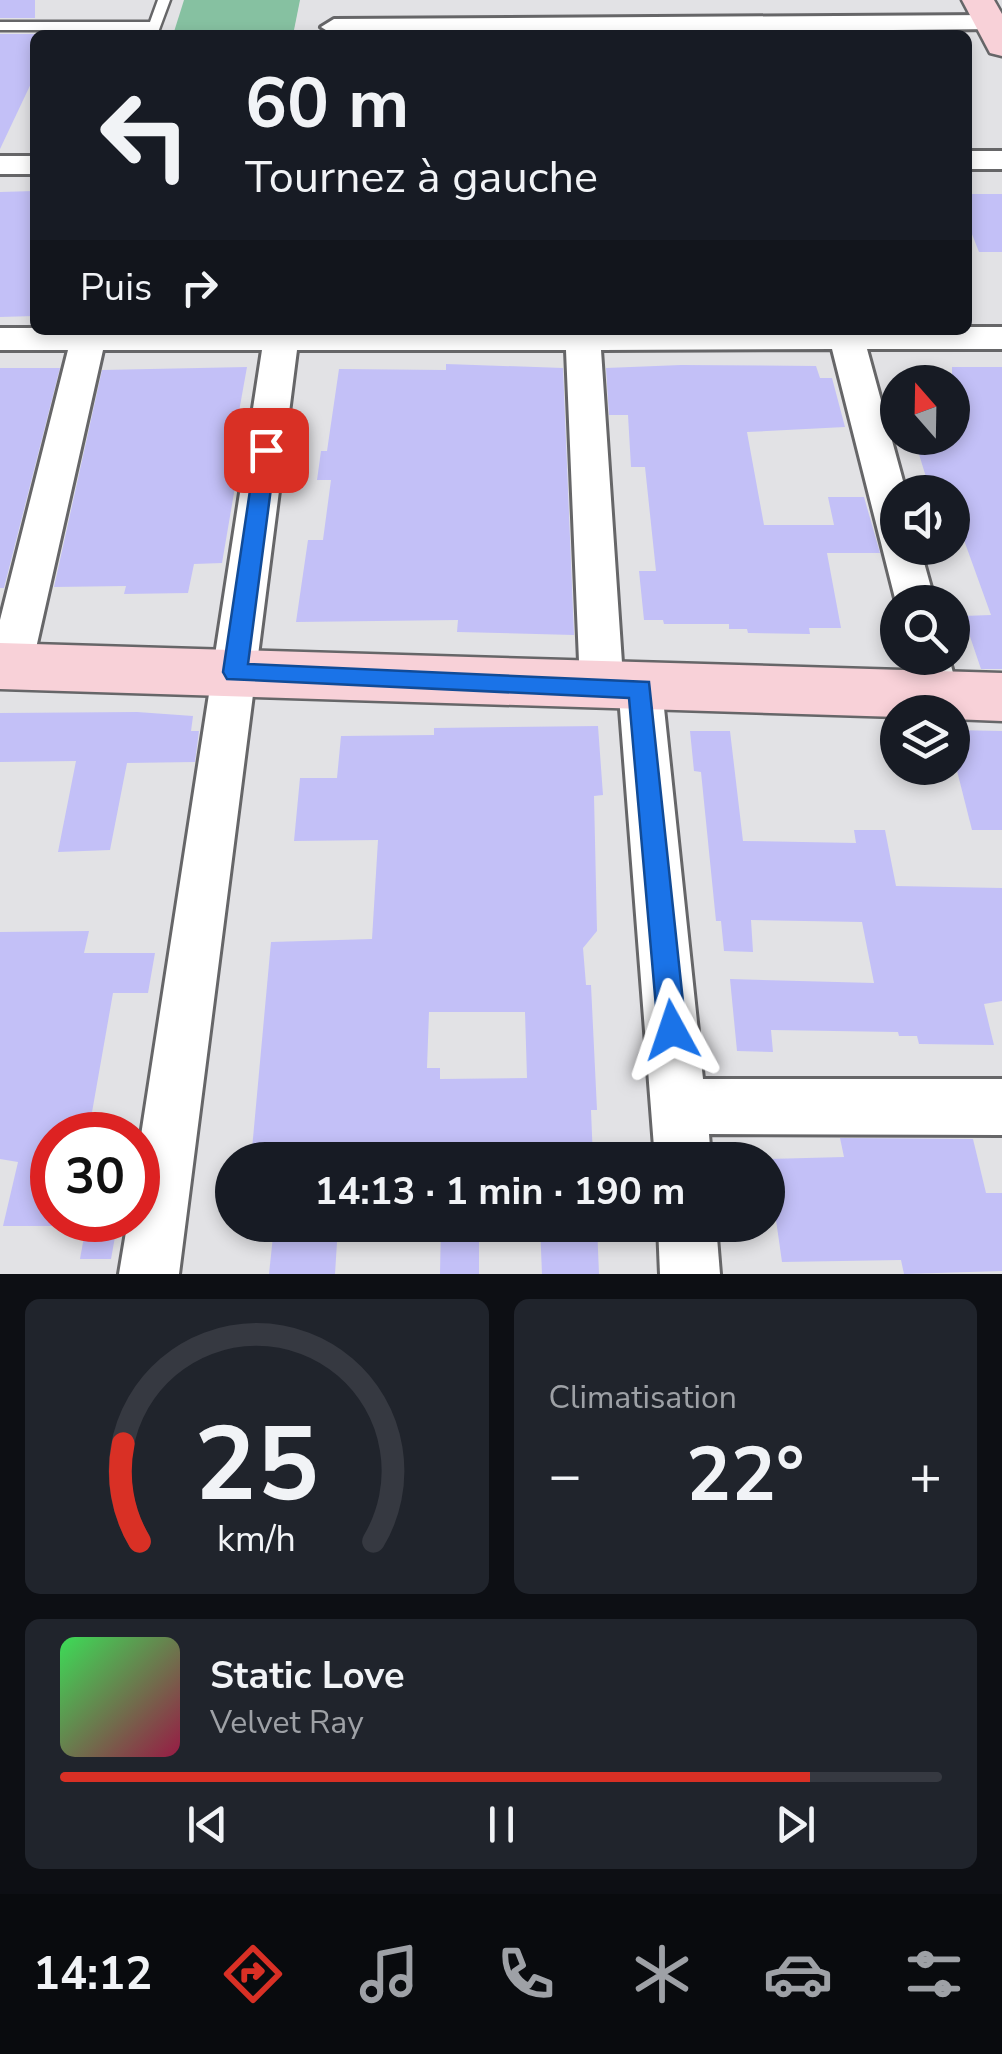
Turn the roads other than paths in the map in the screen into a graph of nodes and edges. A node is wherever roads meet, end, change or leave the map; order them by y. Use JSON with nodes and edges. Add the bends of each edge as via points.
{"nodes":[{"id":1,"x":164,"y":0,"type":"edge"},
{"id":2,"x":338,"y":0,"type":"edge"},
{"id":3,"x":742,"y":0,"type":"edge"},
{"id":4,"x":994,"y":15,"type":"edge"},
{"id":5,"x":0,"y":26,"type":"edge"},
{"id":6,"x":750,"y":26,"type":"junction"},
{"id":7,"x":122,"y":30,"type":"edge"},
{"id":8,"x":152,"y":30,"type":"edge"},
{"id":9,"x":333,"y":30,"type":"edge"},
{"id":10,"x":416,"y":30,"type":"edge"},
{"id":11,"x":972,"y":160,"type":"edge"},
{"id":12,"x":1002,"y":160,"type":"edge"},
{"id":13,"x":0,"y":165,"type":"edge"},
{"id":14,"x":30,"y":165,"type":"edge"},
{"id":15,"x":243,"y":335,"type":"edge"},
{"id":16,"x":282,"y":335,"type":"edge"},
{"id":17,"x":357,"y":335,"type":"edge"},
{"id":18,"x":583,"y":338,"type":"junction"},
{"id":19,"x":1002,"y":338,"type":"edge"},
{"id":20,"x":88,"y":339,"type":"junction"},
{"id":21,"x":0,"y":340,"type":"edge"},
{"id":22,"x":847,"y":340,"type":"junction"},
{"id":23,"x":882,"y":475,"type":"edge"},
{"id":24,"x":5,"y":666,"type":"edge"},
{"id":25,"x":235,"y":672,"type":"junction"},
{"id":26,"x":933,"y":676,"type":"edge"},
{"id":27,"x":621,"y":687,"type":"junction"},
{"id":28,"x":1002,"y":697,"type":"edge"},
{"id":29,"x":679,"y":1106,"type":"junction"},
{"id":30,"x":1002,"y":1107,"type":"edge"},
{"id":31,"x":682,"y":1142,"type":"edge"},
{"id":32,"x":688,"y":1242,"type":"edge"},
{"id":33,"x":149,"y":1274,"type":"edge"},
{"id":34,"x":690,"y":1274,"type":"edge"}],
"edges":[{"from":1,"to":8,"type":"lane"},
{"from":2,"to":9,"type":"street"},
{"from":3,"to":6,"type":"street"},
{"from":4,"to":6,"type":"street"},
{"from":5,"to":7,"type":"lane"},
{"from":6,"to":10,"type":"street"},
{"from":11,"to":12,"type":"street"},
{"from":13,"to":14,"type":"street"},
{"from":15,"to":20,"type":"street"},
{"from":16,"to":25,"type":"street"},
{"from":17,"to":18,"type":"street"},
{"from":18,"to":22,"type":"street"},
{"from":18,"to":27,"type":"street"},
{"from":19,"to":22,"type":"street"},
{"from":20,"to":21,"type":"street"},
{"from":20,"to":24,"type":"street"},
{"from":22,"to":23,"type":"street"},
{"from":24,"to":25,"type":"street"},
{"from":25,"to":27,"type":"street"},
{"from":25,"to":33,"type":"street"},
{"from":26,"to":27,"type":"street"},
{"from":26,"to":28,"type":"street"},
{"from":27,"to":29,"type":"street"},
{"from":29,"to":30,"type":"street"},
{"from":29,"to":31,"type":"street"},
{"from":32,"to":34,"type":"street"}]}
